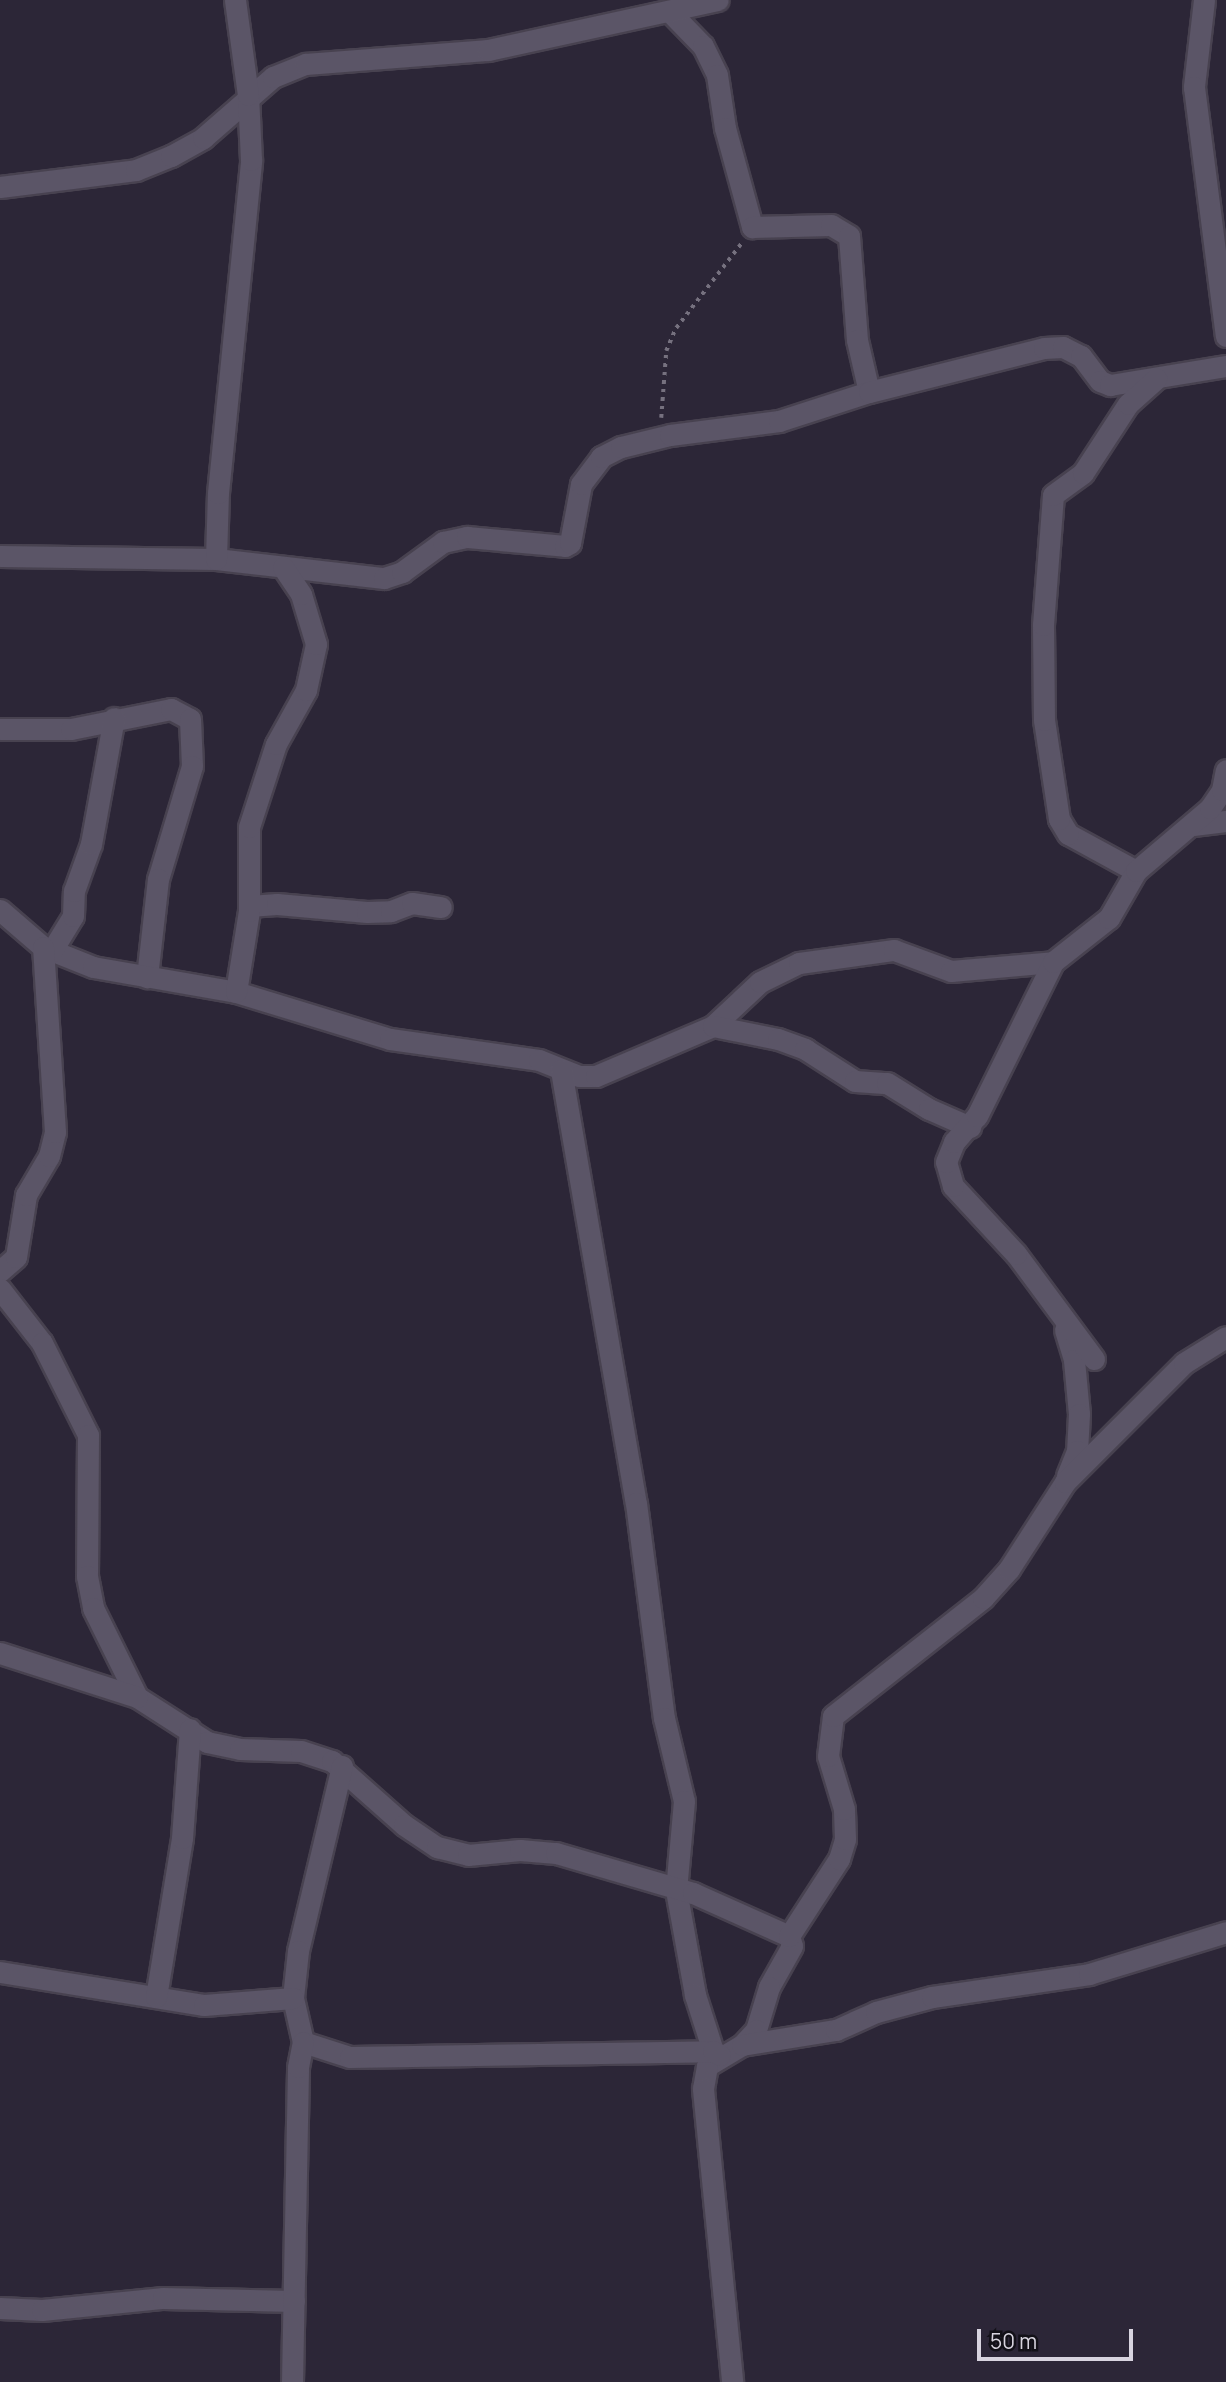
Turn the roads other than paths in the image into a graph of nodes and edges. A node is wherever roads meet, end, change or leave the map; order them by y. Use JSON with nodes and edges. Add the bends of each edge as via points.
{"nodes":[{"id":1,"x":235,"y":0,"type":"edge"},
{"id":2,"x":718,"y":0,"type":"edge"},
{"id":3,"x":1204,"y":0,"type":"edge"},
{"id":4,"x":670,"y":12,"type":"junction"},
{"id":5,"x":248,"y":95,"type":"junction"},
{"id":6,"x":0,"y":187,"type":"edge"},
{"id":7,"x":1226,"y":336,"type":"edge"},
{"id":8,"x":1226,"y":366,"type":"edge"},
{"id":9,"x":1158,"y":377,"type":"junction"},
{"id":10,"x":869,"y":392,"type":"junction"},
{"id":11,"x":0,"y":556,"type":"edge"},
{"id":12,"x":216,"y":559,"type":"junction"},
{"id":13,"x":283,"y":567,"type":"junction"},
{"id":14,"x":114,"y":718,"type":"junction"},
{"id":15,"x":0,"y":729,"type":"edge"},
{"id":16,"x":1226,"y":770,"type":"edge"},
{"id":17,"x":1226,"y":821,"type":"edge"},
{"id":18,"x":1193,"y":825,"type":"junction"},
{"id":19,"x":1136,"y":871,"type":"junction"},
{"id":20,"x":249,"y":906,"type":"junction"},
{"id":21,"x":441,"y":907,"type":"dead end"},
{"id":22,"x":0,"y":910,"type":"edge"},
{"id":23,"x":47,"y":949,"type":"junction"},
{"id":24,"x":1053,"y":961,"type":"junction"},
{"id":25,"x":148,"y":977,"type":"junction"},
{"id":26,"x":236,"y":992,"type":"junction"},
{"id":27,"x":713,"y":1026,"type":"junction"},
{"id":28,"x":561,"y":1070,"type":"junction"},
{"id":29,"x":970,"y":1127,"type":"junction"},
{"id":30,"x":0,"y":1271,"type":"edge"},
{"id":31,"x":0,"y":1289,"type":"edge"},
{"id":32,"x":1063,"y":1322,"type":"junction"},
{"id":33,"x":1226,"y":1336,"type":"edge"},
{"id":34,"x":1094,"y":1359,"type":"dead end"},
{"id":35,"x":1065,"y":1482,"type":"junction"},
{"id":36,"x":0,"y":1653,"type":"edge"},
{"id":37,"x":137,"y":1697,"type":"junction"},
{"id":38,"x":190,"y":1730,"type":"junction"},
{"id":39,"x":342,"y":1766,"type":"junction"},
{"id":40,"x":677,"y":1890,"type":"junction"},
{"id":41,"x":1226,"y":1932,"type":"edge"},
{"id":42,"x":789,"y":1936,"type":"junction"},
{"id":43,"x":0,"y":1972,"type":"edge"},
{"id":44,"x":156,"y":1997,"type":"junction"},
{"id":45,"x":293,"y":1998,"type":"junction"},
{"id":46,"x":303,"y":2042,"type":"junction"},
{"id":47,"x":742,"y":2045,"type":"junction"},
{"id":48,"x":717,"y":2053,"type":"junction"},
{"id":49,"x":294,"y":2301,"type":"junction"},
{"id":50,"x":0,"y":2308,"type":"edge"},
{"id":51,"x":292,"y":2382,"type":"edge"},
{"id":52,"x":732,"y":2382,"type":"edge"}],
"edges":[{"from":1,"to":5,"type":"street"},
{"from":2,"to":4,"type":"street"},
{"from":3,"to":7,"type":"street","via":[[1194,87]]},
{"from":4,"to":5,"type":"street","via":[[488,50],[306,64],[273,77]]},
{"from":4,"to":10,"type":"street","via":[[703,46],[716,75],[749,223],[761,230],[831,225],[847,232],[857,340]]},
{"from":5,"to":6,"type":"street","via":[[203,138],[136,170]]},
{"from":5,"to":12,"type":"street","via":[[251,160],[218,493]]},
{"from":8,"to":9,"type":"street"},
{"from":9,"to":10,"type":"street","via":[[1104,383],[1081,356],[1055,347]]},
{"from":9,"to":19,"type":"street","via":[[1128,404],[1083,473],[1053,495],[1044,585],[1044,720],[1059,820],[1068,834]]},
{"from":10,"to":13,"type":"street","via":[[779,421],[662,437],[601,457],[581,484],[570,543],[565,546],[467,537],[443,542],[402,572],[384,578]]},
{"from":11,"to":12,"type":"street"},
{"from":12,"to":13,"type":"street"},
{"from":13,"to":20,"type":"street","via":[[301,594],[316,644],[306,690],[276,744],[253,813]]},
{"from":14,"to":15,"type":"street","via":[[71,729]]},
{"from":14,"to":23,"type":"street","via":[[90,844],[74,891],[73,916]]},
{"from":14,"to":25,"type":"street","via":[[171,709],[190,719],[193,731],[192,765],[158,879]]},
{"from":16,"to":18,"type":"street","via":[[1219,796]]},
{"from":17,"to":18,"type":"street"},
{"from":18,"to":19,"type":"street"},
{"from":19,"to":24,"type":"street","via":[[1110,918]]},
{"from":20,"to":21,"type":"street","via":[[367,912],[391,912],[412,903]]},
{"from":20,"to":26,"type":"street"},
{"from":22,"to":23,"type":"street"},
{"from":23,"to":25,"type":"street","via":[[93,967]]},
{"from":23,"to":30,"type":"street","via":[[55,1132],[49,1156],[26,1195],[16,1257]]},
{"from":24,"to":27,"type":"street","via":[[951,971],[905,952],[862,951],[782,968]]},
{"from":24,"to":29,"type":"street"},
{"from":25,"to":26,"type":"street"},
{"from":26,"to":28,"type":"street","via":[[390,1039],[505,1053]]},
{"from":27,"to":28,"type":"street","via":[[596,1076]]},
{"from":27,"to":29,"type":"street","via":[[804,1049],[855,1081],[887,1083],[929,1110]]},
{"from":28,"to":40,"type":"street","via":[[636,1503],[664,1718],[684,1801]]},
{"from":29,"to":32,"type":"street","via":[[948,1153],[950,1180],[1016,1254]]},
{"from":31,"to":37,"type":"street","via":[[41,1343],[88,1435],[87,1576],[93,1608]]},
{"from":32,"to":34,"type":"street"},
{"from":32,"to":35,"type":"street","via":[[1074,1360],[1079,1414],[1077,1451]]},
{"from":33,"to":35,"type":"street","via":[[1184,1363]]},
{"from":35,"to":42,"type":"street","via":[[997,1585],[833,1716],[828,1756],[844,1809],[845,1839],[839,1859]]},
{"from":36,"to":37,"type":"street"},
{"from":37,"to":38,"type":"street"},
{"from":38,"to":39,"type":"street","via":[[207,1742],[240,1749],[300,1751]]},
{"from":38,"to":44,"type":"street","via":[[182,1838]]},
{"from":39,"to":40,"type":"street","via":[[386,1810],[437,1847],[468,1855],[520,1850],[556,1853]]},
{"from":39,"to":45,"type":"street","via":[[298,1951]]},
{"from":40,"to":42,"type":"street"},
{"from":40,"to":48,"type":"street","via":[[695,1995]]},
{"from":41,"to":47,"type":"street","via":[[1090,1974],[932,1997],[876,2012],[836,2030]]},
{"from":42,"to":47,"type":"street","via":[[792,1946],[769,1987],[762,2018]]},
{"from":43,"to":44,"type":"street"},
{"from":44,"to":45,"type":"street","via":[[218,2005]]},
{"from":45,"to":46,"type":"street"},
{"from":46,"to":48,"type":"street","via":[[350,2057]]},
{"from":46,"to":49,"type":"street","via":[[298,2067]]},
{"from":47,"to":48,"type":"street"},
{"from":48,"to":52,"type":"street","via":[[707,2066],[703,2089]]},
{"from":49,"to":50,"type":"street","via":[[163,2298],[42,2310]]},
{"from":49,"to":51,"type":"street"}]}
